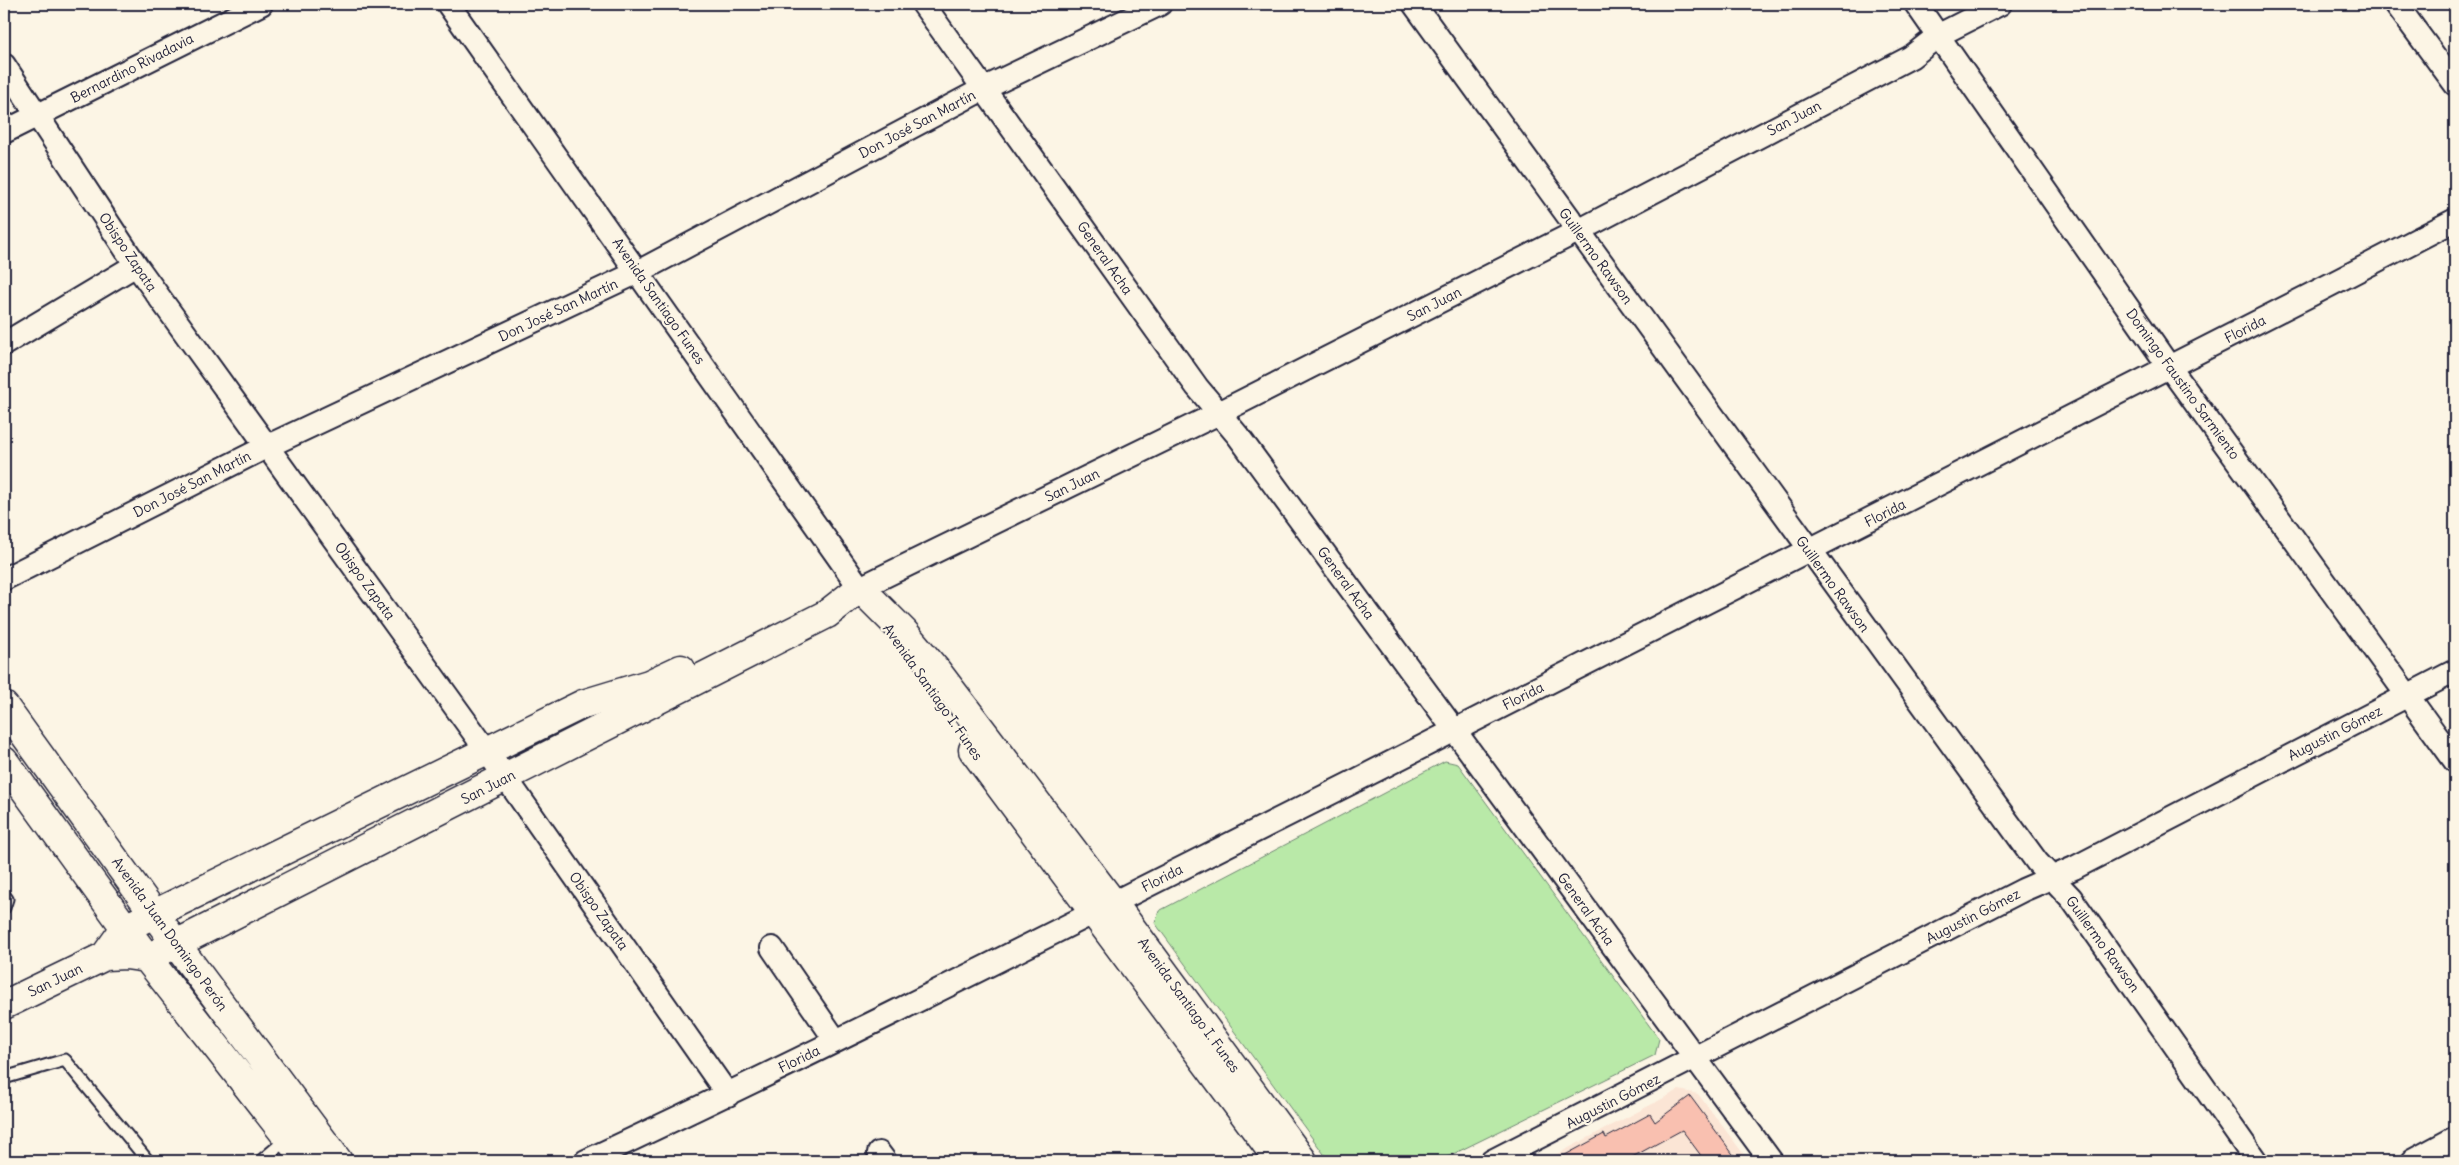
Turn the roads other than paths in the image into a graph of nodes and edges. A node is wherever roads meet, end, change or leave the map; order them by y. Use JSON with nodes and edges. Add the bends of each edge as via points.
{"nodes":[{"id":1,"x":261,"y":4,"type":"edge"},
{"id":2,"x":448,"y":4,"type":"edge"},
{"id":3,"x":923,"y":4,"type":"edge"},
{"id":4,"x":1160,"y":4,"type":"edge"},
{"id":5,"x":1414,"y":4,"type":"edge"},
{"id":6,"x":1916,"y":4,"type":"edge"},
{"id":7,"x":2000,"y":4,"type":"edge"},
{"id":8,"x":2396,"y":4,"type":"edge"},
{"id":9,"x":1939,"y":35,"type":"junction"},
{"id":10,"x":4,"y":64,"type":"edge"},
{"id":11,"x":2455,"y":84,"type":"edge"},
{"id":12,"x":985,"y":88,"type":"junction"},
{"id":13,"x":37,"y":116,"type":"junction"},
{"id":14,"x":4,"y":132,"type":"edge"},
{"id":15,"x":2455,"y":220,"type":"edge"},
{"id":16,"x":1578,"y":231,"type":"junction"},
{"id":17,"x":136,"y":265,"type":"junction"},
{"id":18,"x":638,"y":272,"type":"junction"},
{"id":19,"x":4,"y":344,"type":"edge"},
{"id":20,"x":2170,"y":368,"type":"junction"},
{"id":21,"x":1219,"y":413,"type":"junction"},
{"id":22,"x":268,"y":446,"type":"junction"},
{"id":23,"x":1809,"y":551,"type":"junction"},
{"id":24,"x":4,"y":579,"type":"edge"},
{"id":25,"x":865,"y":593,"type":"junction"},
{"id":26,"x":2455,"y":671,"type":"edge"},
{"id":27,"x":2409,"y":695,"type":"junction"},
{"id":28,"x":4,"y":706,"type":"edge"},
{"id":29,"x":1454,"y":731,"type":"junction"},
{"id":30,"x":487,"y":751,"type":"junction"},
{"id":31,"x":4,"y":761,"type":"edge"},
{"id":32,"x":2455,"y":761,"type":"edge"},
{"id":33,"x":506,"y":778,"type":"junction"},
{"id":34,"x":2051,"y":878,"type":"junction"},
{"id":35,"x":4,"y":895,"type":"edge"},
{"id":36,"x":4,"y":908,"type":"edge"},
{"id":37,"x":1103,"y":908,"type":"junction"},
{"id":38,"x":154,"y":914,"type":"junction"},
{"id":39,"x":125,"y":928,"type":"junction"},
{"id":40,"x":176,"y":944,"type":"junction"},
{"id":41,"x":772,"y":948,"type":"dead end"},
{"id":42,"x":105,"y":956,"type":"junction"},
{"id":43,"x":147,"y":958,"type":"junction"},
{"id":44,"x":4,"y":1005,"type":"edge"},
{"id":45,"x":836,"y":1041,"type":"junction"},
{"id":46,"x":1696,"y":1059,"type":"junction"},
{"id":47,"x":4,"y":1078,"type":"edge"},
{"id":48,"x":728,"y":1095,"type":"junction"},
{"id":49,"x":299,"y":1131,"type":"junction"},
{"id":50,"x":2455,"y":1138,"type":"edge"},
{"id":51,"x":148,"y":1161,"type":"edge"},
{"id":52,"x":261,"y":1161,"type":"edge"},
{"id":53,"x":306,"y":1161,"type":"edge"},
{"id":54,"x":338,"y":1161,"type":"edge"},
{"id":55,"x":586,"y":1161,"type":"edge"},
{"id":56,"x":1279,"y":1161,"type":"edge"},
{"id":57,"x":1303,"y":1161,"type":"edge"},
{"id":58,"x":1492,"y":1161,"type":"edge"},
{"id":59,"x":1771,"y":1161,"type":"edge"},
{"id":60,"x":2256,"y":1161,"type":"edge"},
{"id":61,"x":2412,"y":1161,"type":"edge"}],
"edges":[{"from":1,"to":13,"type":"street","name":"Bernardino Rivadavia"},
{"from":2,"to":18,"type":"street","name":"Avenida Santiago Funes"},
{"from":3,"to":12,"type":"street","name":"General Acha"},
{"from":4,"to":12,"type":"street","name":"Don José San Martín"},
{"from":5,"to":16,"type":"street","name":"Guillermo Rawson"},
{"from":6,"to":9,"type":"street","name":"Domingo Faustino Sarmiento"},
{"from":7,"to":9,"type":"street","name":"San Juan"},
{"from":8,"to":11,"type":"street"},
{"from":9,"to":16,"type":"street","name":"San Juan","via":[[1910,57]]},
{"from":9,"to":20,"type":"street","name":"Domingo Faustino Sarmiento"},
{"from":10,"to":13,"type":"street","name":"Obispo Zapata"},
{"from":12,"to":18,"type":"street","name":"Don José San Martín"},
{"from":12,"to":21,"type":"street","name":"General Acha","via":[[1197,387]]},
{"from":13,"to":14,"type":"street","name":"Bernardino Rivadavia"},
{"from":13,"to":17,"type":"street","name":"Obispo Zapata"},
{"from":15,"to":20,"type":"street","name":"Florida"},
{"from":16,"to":21,"type":"street","name":"San Juan"},
{"from":16,"to":23,"type":"street","name":"Guillermo Rawson"},
{"from":17,"to":19,"type":"street"},
{"from":17,"to":22,"type":"street","name":"Obispo Zapata"},
{"from":18,"to":22,"type":"street","name":"Don José San Martín"},
{"from":18,"to":25,"type":"street","name":"Avenida Santiago Funes"},
{"from":20,"to":23,"type":"street","name":"Florida"},
{"from":20,"to":27,"type":"street","name":"Domingo Faustino Sarmiento"},
{"from":21,"to":25,"type":"street","name":"San Juan"},
{"from":21,"to":29,"type":"street","name":"General Acha"},
{"from":22,"to":24,"type":"street","name":"Don José San Martín"},
{"from":22,"to":30,"type":"street","name":"Obispo Zapata"},
{"from":23,"to":29,"type":"street","name":"Florida"},
{"from":23,"to":34,"type":"street","name":"Guillermo Rawson"},
{"from":25,"to":30,"type":"main road","name":"San Juan","via":[[649,684],[583,704]]},
{"from":25,"to":33,"type":"main road","name":"San Juan"},
{"from":25,"to":37,"type":"main road","name":"Avenida Santiago I. Funes","via":[[936,670]]},
{"from":26,"to":27,"type":"street","name":"Augustin Gómez"},
{"from":27,"to":32,"type":"street","name":"Domingo Faustino Sarmiento"},
{"from":27,"to":34,"type":"street","name":"Augustin Gómez"},
{"from":28,"to":38,"type":"main road","name":"Avenida Juan Domingo Perón"},
{"from":29,"to":37,"type":"street","name":"Florida"},
{"from":29,"to":46,"type":"street","name":"General Acha"},
{"from":30,"to":33,"type":"street","name":"Obispo Zapata"},
{"from":30,"to":38,"type":"main road","name":"San Juan"},
{"from":31,"to":39,"type":"main road","name":"Avenida Juan Domingo Perón"},
{"from":33,"to":40,"type":"main road","name":"San Juan"},
{"from":33,"to":48,"type":"street","name":"Obispo Zapata"},
{"from":34,"to":46,"type":"street","name":"Augustin Gómez"},
{"from":34,"to":60,"type":"street","name":"Guillermo Rawson","via":[[2072,898]]},
{"from":35,"to":36,"type":"lane"},
{"from":37,"to":45,"type":"street","name":"Florida"},
{"from":37,"to":56,"type":"main road","name":"Avenida Santiago I. Funes"},
{"from":37,"to":57,"type":"main road","name":"Avenida Santiago I. Funes"},
{"from":38,"to":39,"type":"main road","name":"San Juan"},
{"from":38,"to":40,"type":"main road","name":"Avenida Juan Domingo Perón"},
{"from":39,"to":42,"type":"main road","name":"San Juan"},
{"from":39,"to":43,"type":"main road","name":"Avenida Juan Domingo Perón"},
{"from":40,"to":43,"type":"main road","name":"San Juan"},
{"from":40,"to":49,"type":"main road","name":"Avenida Juan Domingo Perón"},
{"from":41,"to":45,"type":"street"},
{"from":42,"to":43,"type":"main road","name":"San Juan"},
{"from":42,"to":44,"type":"main road","name":"San Juan"},
{"from":43,"to":49,"type":"main road","name":"Avenida Juan Domingo Perón"},
{"from":45,"to":48,"type":"street","name":"Florida"},
{"from":46,"to":58,"type":"street","name":"Augustin Gómez"},
{"from":46,"to":59,"type":"street","name":"General Acha"},
{"from":47,"to":51,"type":"lane","via":[[65,1060]]},
{"from":48,"to":55,"type":"street","name":"Florida"},
{"from":49,"to":52,"type":"lane"},
{"from":49,"to":53,"type":"main road","name":"Avenida Juan Domingo Perón"},
{"from":49,"to":54,"type":"main road","name":"Avenida Juan Domingo Perón"},
{"from":50,"to":61,"type":"street"}]}
